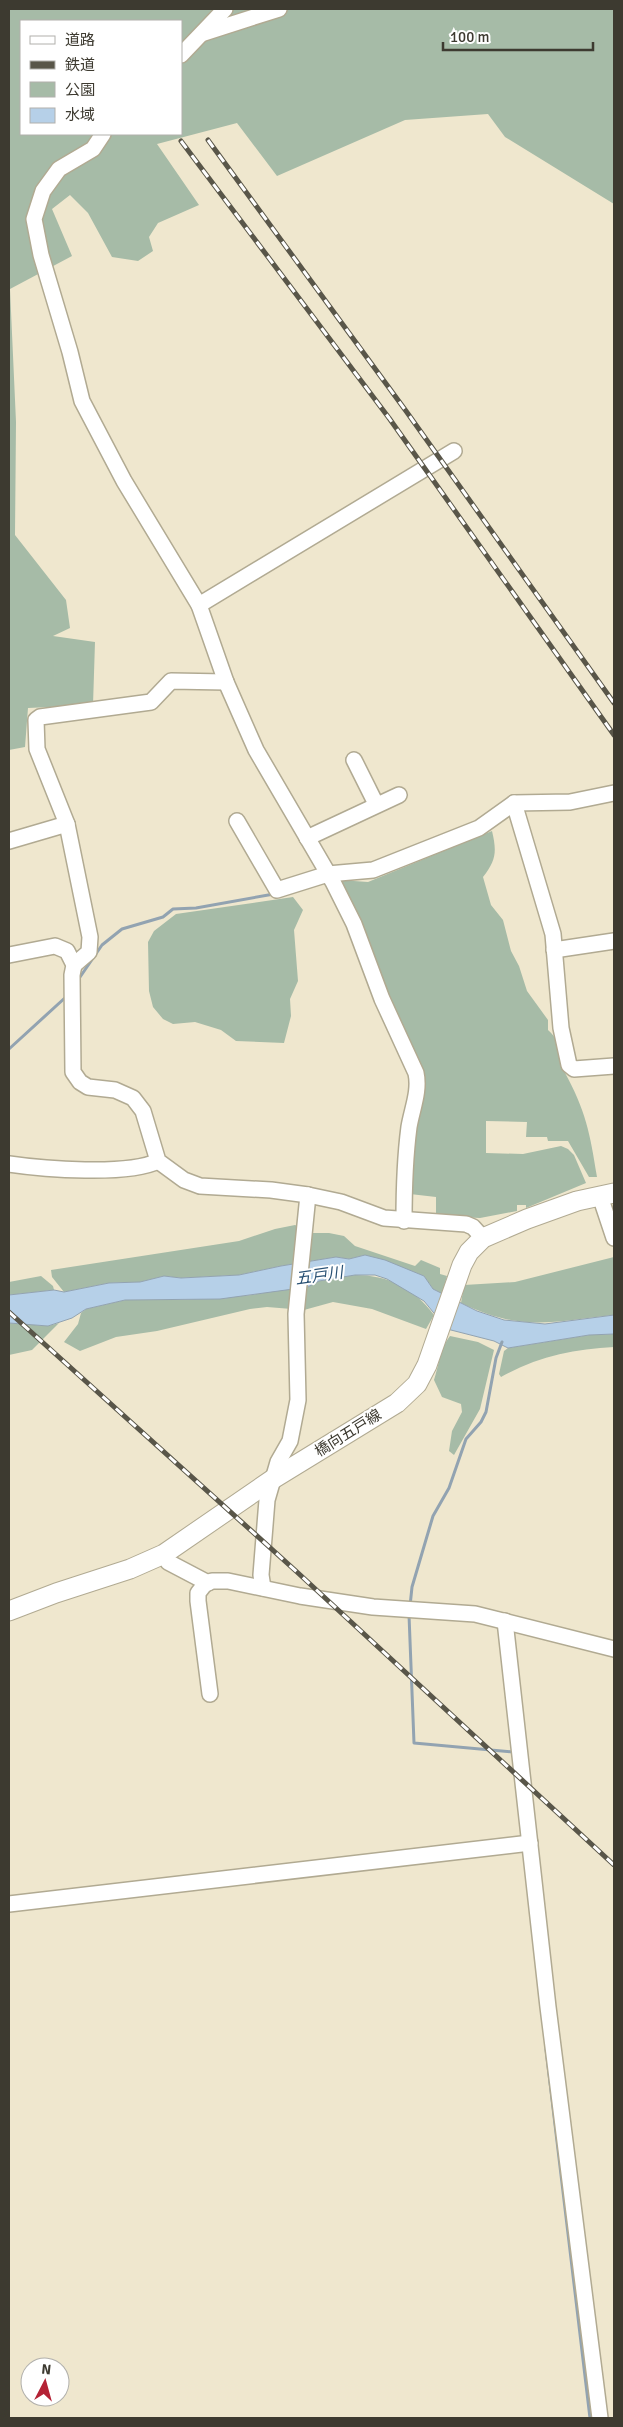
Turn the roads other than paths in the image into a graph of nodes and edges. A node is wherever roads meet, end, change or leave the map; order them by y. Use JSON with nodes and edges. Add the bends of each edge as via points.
{"nodes":[{"id":1,"x":225,"y":9,"type":"edge"},
{"id":2,"x":279,"y":9,"type":"edge"},
{"id":3,"x":204,"y":33,"type":"junction"},
{"id":4,"x":182,"y":54,"type":"edge"},
{"id":5,"x":102,"y":135,"type":"edge"},
{"id":6,"x":454,"y":451,"type":"dead end"},
{"id":7,"x":199,"y":605,"type":"junction"},
{"id":8,"x":226,"y":682,"type":"junction"},
{"id":9,"x":354,"y":760,"type":"dead end"},
{"id":10,"x":614,"y":793,"type":"edge"},
{"id":11,"x":399,"y":795,"type":"dead end"},
{"id":12,"x":514,"y":802,"type":"junction"},
{"id":13,"x":376,"y":804,"type":"junction"},
{"id":14,"x":237,"y":821,"type":"dead end"},
{"id":15,"x":67,"y":824,"type":"junction"},
{"id":16,"x":308,"y":838,"type":"junction"},
{"id":17,"x":9,"y":840,"type":"edge"},
{"id":18,"x":328,"y":874,"type":"junction"},
{"id":19,"x":614,"y":941,"type":"edge"},
{"id":20,"x":554,"y":950,"type":"junction"},
{"id":21,"x":9,"y":955,"type":"edge"},
{"id":22,"x":74,"y":965,"type":"junction"},
{"id":23,"x":614,"y":1066,"type":"edge"},
{"id":24,"x":158,"y":1161,"type":"junction"},
{"id":25,"x":9,"y":1164,"type":"edge"},
{"id":26,"x":308,"y":1195,"type":"junction"},
{"id":27,"x":607,"y":1195,"type":"edge"},
{"id":28,"x":404,"y":1221,"type":"junction"},
{"id":29,"x":483,"y":1238,"type":"junction"},
{"id":30,"x":614,"y":1238,"type":"edge"},
{"id":31,"x":273,"y":1479,"type":"junction"},
{"id":32,"x":164,"y":1554,"type":"junction"},
{"id":33,"x":208,"y":1583,"type":"junction"},
{"id":34,"x":263,"y":1588,"type":"junction"},
{"id":35,"x":9,"y":1611,"type":"edge"},
{"id":36,"x":505,"y":1621,"type":"junction"},
{"id":37,"x":614,"y":1649,"type":"edge"},
{"id":38,"x":210,"y":1694,"type":"dead end"},
{"id":39,"x":530,"y":1843,"type":"junction"},
{"id":40,"x":9,"y":1904,"type":"edge"},
{"id":41,"x":600,"y":2418,"type":"edge"}],
"edges":[{"from":1,"to":3,"type":"street"},
{"from":2,"to":3,"type":"street"},
{"from":3,"to":4,"type":"street"},
{"from":5,"to":7,"type":"street","via":[[93,148],[59,169],[43,190],[34,219],[41,255],[82,401],[124,481]]},
{"from":6,"to":7,"type":"street"},
{"from":7,"to":8,"type":"street"},
{"from":8,"to":15,"type":"street","via":[[171,681],[151,702],[36,720],[37,749]]},
{"from":8,"to":16,"type":"street","via":[[256,750]]},
{"from":9,"to":13,"type":"street"},
{"from":10,"to":12,"type":"street","via":[[570,802]]},
{"from":11,"to":13,"type":"street"},
{"from":12,"to":18,"type":"street","via":[[479,828],[456,838],[373,870]]},
{"from":12,"to":20,"type":"street","via":[[546,908]]},
{"from":13,"to":16,"type":"street"},
{"from":14,"to":18,"type":"street","via":[[278,890]]},
{"from":15,"to":17,"type":"street"},
{"from":15,"to":22,"type":"street","via":[[90,937],[89,952]]},
{"from":16,"to":18,"type":"street"},
{"from":18,"to":28,"type":"street","via":[[354,924],[418,1084],[404,1168]]},
{"from":19,"to":20,"type":"street"},
{"from":20,"to":23,"type":"street","via":[[568,1065],[574,1069]]},
{"from":21,"to":22,"type":"street","via":[[54,946],[67,951]]},
{"from":22,"to":24,"type":"street","via":[[73,1072],[88,1087],[115,1090],[133,1098],[144,1112]]},
{"from":24,"to":25,"type":"street","via":[[129,1169],[58,1169]]},
{"from":24,"to":26,"type":"street","via":[[184,1180],[200,1186]]},
{"from":26,"to":28,"type":"street"},
{"from":26,"to":31,"type":"street","via":[[296,1314],[298,1400],[290,1441]]},
{"from":27,"to":29,"type":"main road","name":"橋向五戸線","via":[[577,1201]]},
{"from":27,"to":30,"type":"street"},
{"from":28,"to":29,"type":"street","via":[[466,1224]]},
{"from":29,"to":31,"type":"main road","name":"橋向五戸線","via":[[470,1252],[457,1276],[427,1365],[417,1384],[398,1403]]},
{"from":31,"to":32,"type":"main road","name":"橋向五戸線"},
{"from":31,"to":34,"type":"street","via":[[266,1509]]},
{"from":32,"to":33,"type":"street","via":[[168,1562]]},
{"from":32,"to":35,"type":"main road","name":"橋向五戸線"},
{"from":33,"to":34,"type":"street","via":[[228,1582]]},
{"from":33,"to":38,"type":"street","via":[[198,1593],[198,1601]]},
{"from":34,"to":36,"type":"street","via":[[364,1606],[475,1614]]},
{"from":36,"to":37,"type":"street"},
{"from":36,"to":39,"type":"street"},
{"from":39,"to":40,"type":"street"},
{"from":39,"to":41,"type":"street"}]}
